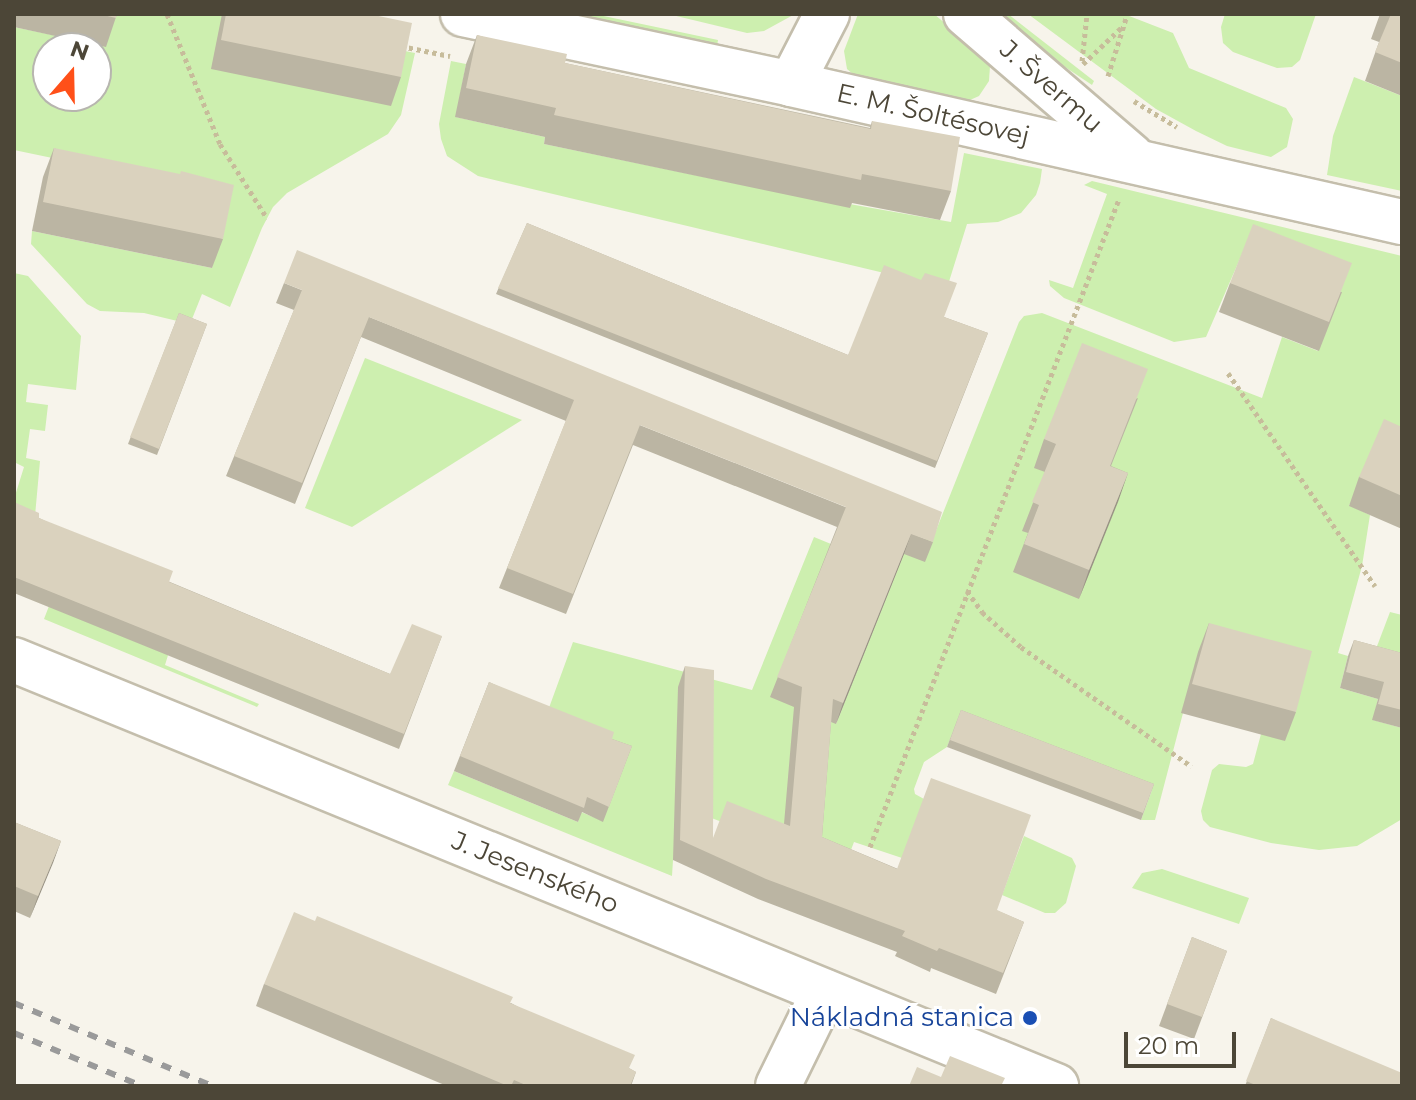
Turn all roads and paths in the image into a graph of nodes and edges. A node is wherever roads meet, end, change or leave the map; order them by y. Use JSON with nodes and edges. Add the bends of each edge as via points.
{"nodes":[{"id":1,"x":167,"y":14,"type":"edge"},
{"id":2,"x":463,"y":14,"type":"edge"},
{"id":3,"x":827,"y":14,"type":"edge"},
{"id":4,"x":966,"y":14,"type":"edge"},
{"id":5,"x":1087,"y":14,"type":"edge"},
{"id":6,"x":1127,"y":15,"type":"edge"},
{"id":7,"x":1123,"y":26,"type":"junction"},
{"id":8,"x":1071,"y":56,"type":"dead end"},
{"id":9,"x":1082,"y":65,"type":"junction"},
{"id":10,"x":791,"y":84,"type":"junction"},
{"id":11,"x":1129,"y":97,"type":"dead end"},
{"id":12,"x":1179,"y":129,"type":"dead end"},
{"id":13,"x":1129,"y":174,"type":"junction"},
{"id":14,"x":267,"y":218,"type":"dead end"},
{"id":15,"x":1402,"y":222,"type":"edge"},
{"id":16,"x":1228,"y":373,"type":"dead end"},
{"id":17,"x":1375,"y":586,"type":"dead end"},
{"id":18,"x":967,"y":591,"type":"junction"},
{"id":19,"x":14,"y":660,"type":"edge"},
{"id":20,"x":1191,"y":766,"type":"dead end"},
{"id":21,"x":870,"y":847,"type":"dead end"},
{"id":22,"x":824,"y":992,"type":"junction"},
{"id":23,"x":778,"y":1086,"type":"edge"},
{"id":24,"x":1056,"y":1086,"type":"edge"}],
"edges":[{"from":1,"to":14,"type":"path","via":[[220,144]]},
{"from":2,"to":10,"type":"street","name":"E. M. Šoltésovej"},
{"from":3,"to":10,"type":"street"},
{"from":4,"to":13,"type":"street","name":"J. Švermu"},
{"from":5,"to":9,"type":"path"},
{"from":6,"to":7,"type":"path"},
{"from":7,"to":9,"type":"path"},
{"from":7,"to":9,"type":"path","via":[[1108,79]]},
{"from":8,"to":9,"type":"path"},
{"from":10,"to":13,"type":"street","name":"E. M. Šoltésovej"},
{"from":11,"to":12,"type":"path"},
{"from":13,"to":15,"type":"street","name":"E. M. Šoltésovej"},
{"from":13,"to":18,"type":"path"},
{"from":16,"to":17,"type":"path"},
{"from":18,"to":20,"type":"path","via":[[1021,647]]},
{"from":18,"to":21,"type":"path"},
{"from":19,"to":22,"type":"street","name":"J. Jesenského"},
{"from":22,"to":23,"type":"street"},
{"from":22,"to":24,"type":"street","name":"J. Jesenského"}]}
